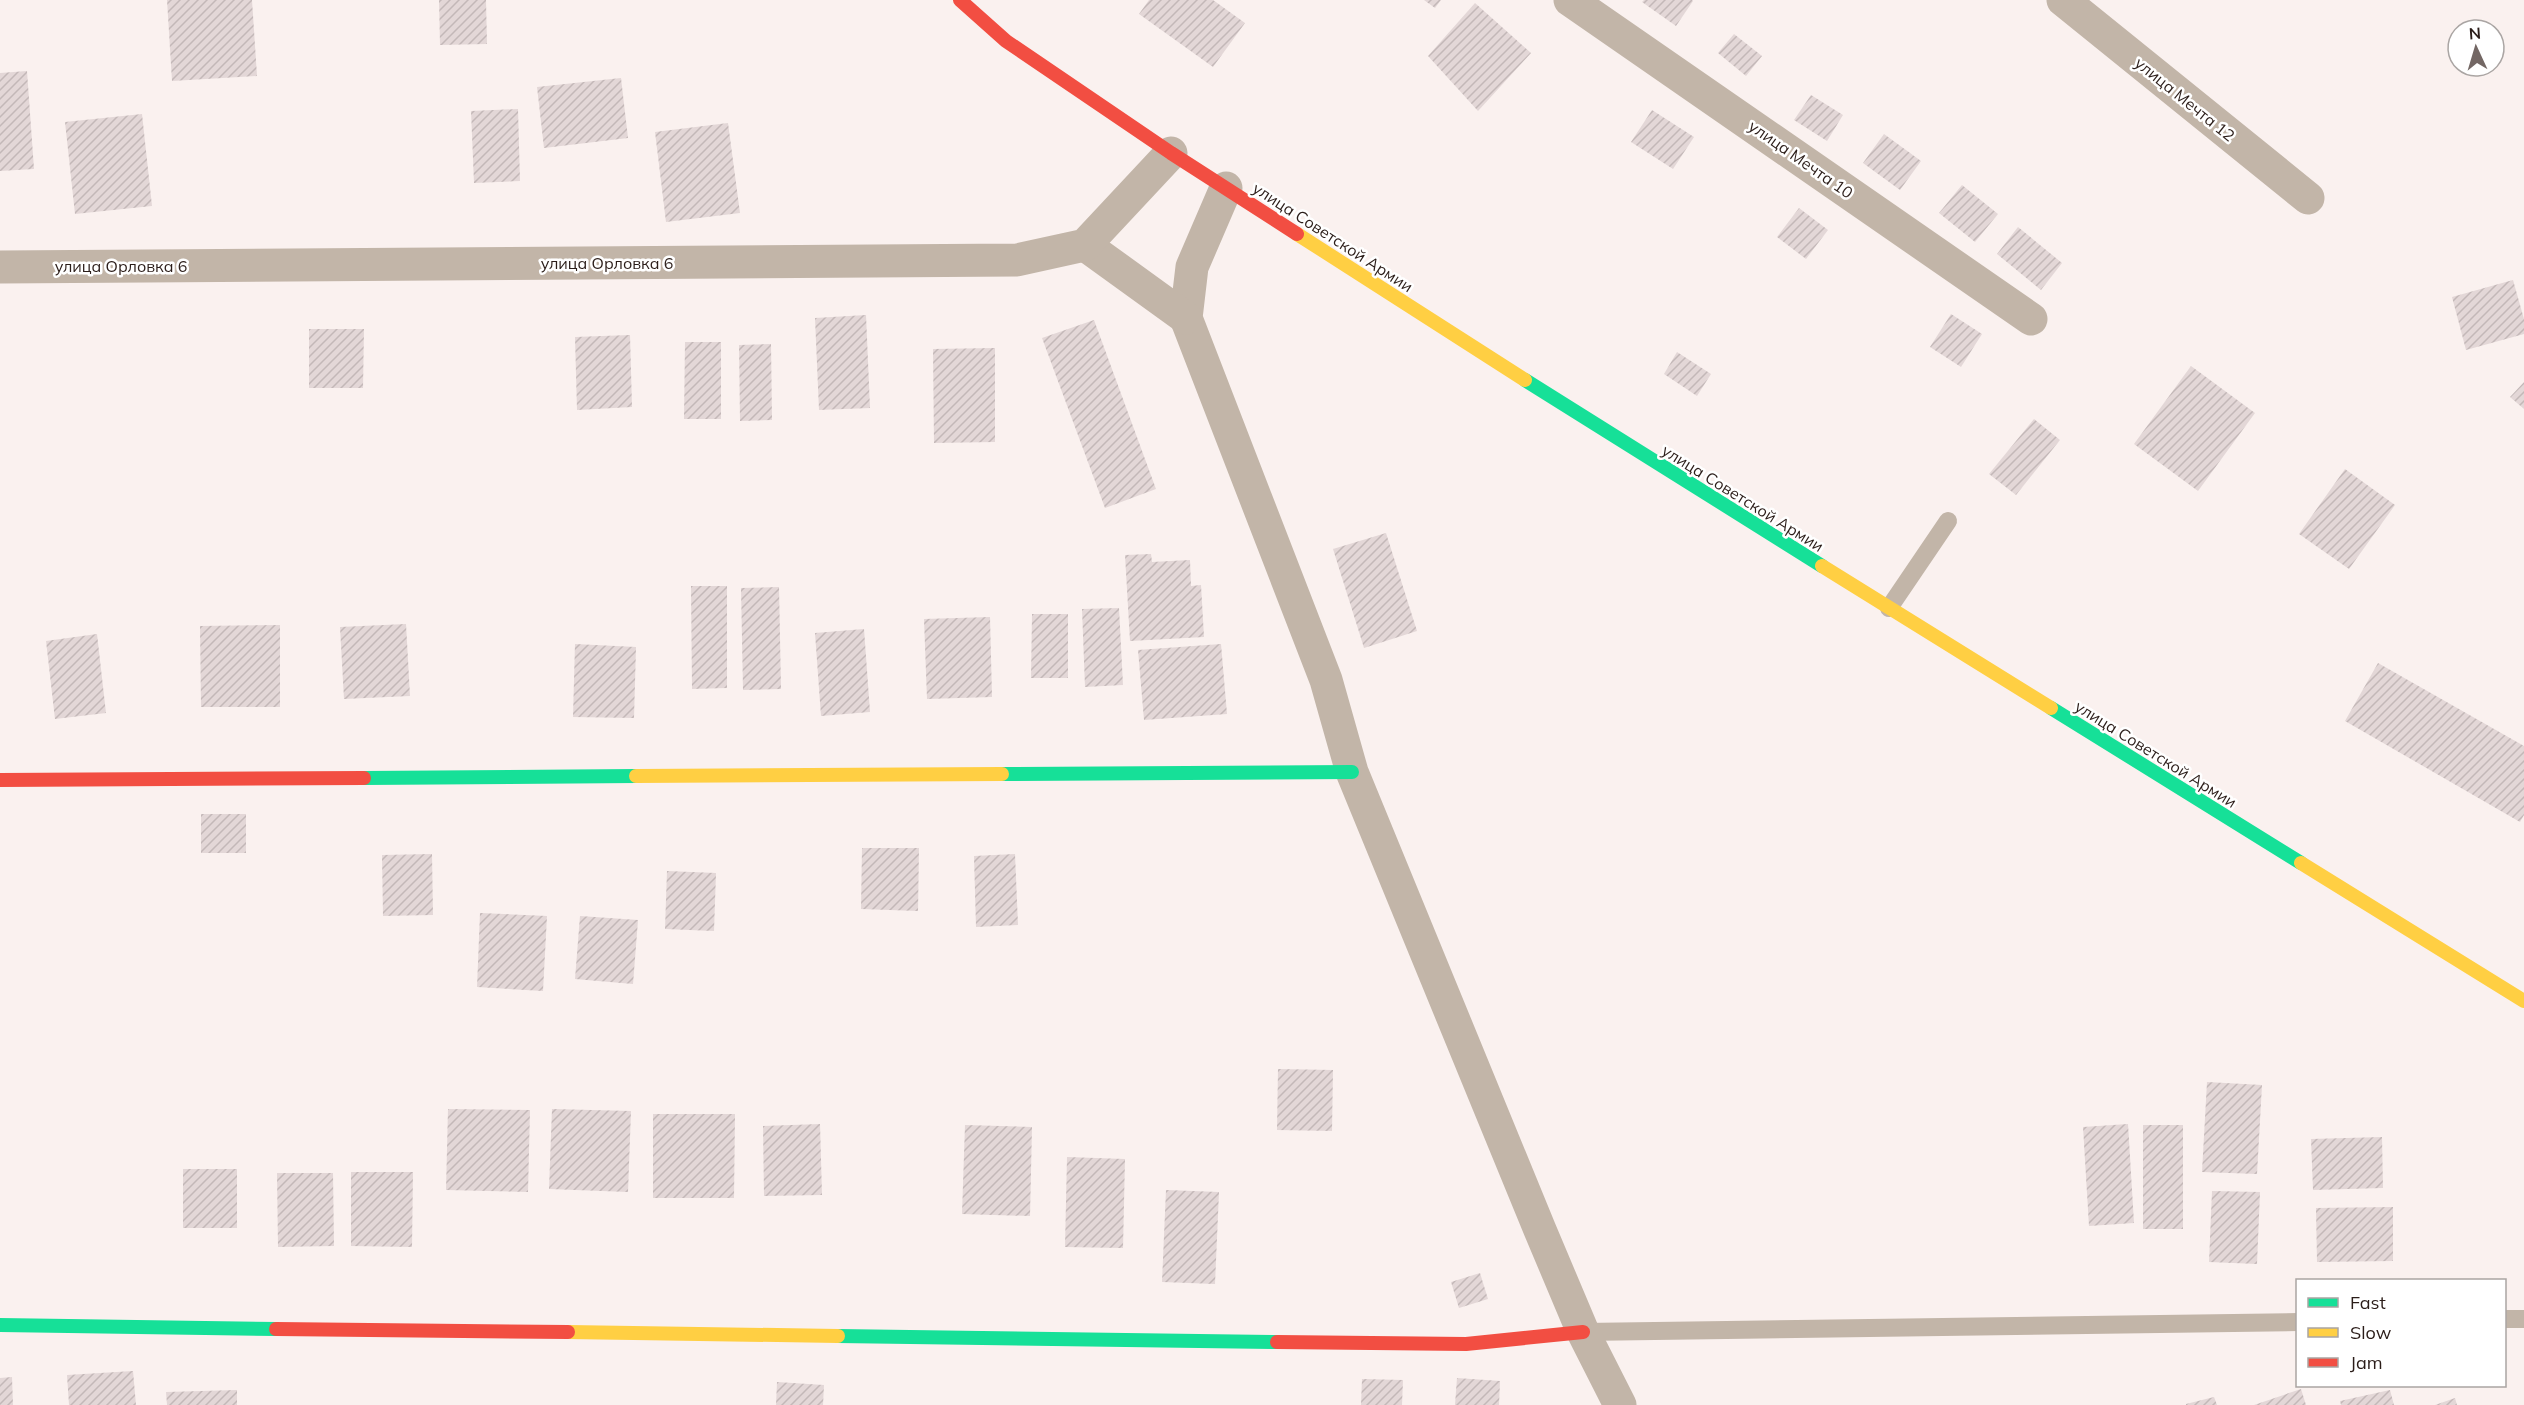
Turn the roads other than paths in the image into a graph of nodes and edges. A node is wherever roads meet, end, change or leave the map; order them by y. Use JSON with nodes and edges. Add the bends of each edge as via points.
{"nodes":[{"id":1,"x":960,"y":0,"type":"edge"},
{"id":2,"x":1570,"y":0,"type":"edge"},
{"id":3,"x":2063,"y":0,"type":"edge"},
{"id":4,"x":1171,"y":153,"type":"junction"},
{"id":5,"x":1226,"y":188,"type":"junction"},
{"id":6,"x":2308,"y":198,"type":"dead end"},
{"id":7,"x":1085,"y":245,"type":"junction"},
{"id":8,"x":0,"y":267,"type":"edge"},
{"id":9,"x":1186,"y":318,"type":"junction"},
{"id":10,"x":2031,"y":319,"type":"dead end"},
{"id":11,"x":1948,"y":521,"type":"dead end"},
{"id":12,"x":1889,"y":608,"type":"junction"},
{"id":13,"x":1352,"y":772,"type":"junction"},
{"id":14,"x":0,"y":780,"type":"edge"},
{"id":15,"x":2524,"y":1001,"type":"edge"},
{"id":16,"x":2506,"y":1319,"type":"edge"},
{"id":17,"x":2524,"y":1319,"type":"edge"},
{"id":18,"x":2296,"y":1322,"type":"edge"},
{"id":19,"x":0,"y":1325,"type":"edge"},
{"id":20,"x":1583,"y":1332,"type":"junction"},
{"id":21,"x":1620,"y":1405,"type":"edge"}],
"edges":[{"from":1,"to":4,"type":"street","name":"улица Советской Армии","via":[[1006,41]]},
{"from":2,"to":10,"type":"street","name":"улица Мечта 10"},
{"from":3,"to":6,"type":"street","name":"улица Мечта 12"},
{"from":4,"to":5,"type":"street","name":"улица Советской Армии"},
{"from":4,"to":7,"type":"street"},
{"from":5,"to":9,"type":"street","via":[[1192,267]]},
{"from":5,"to":12,"type":"street","name":"улица Советской Армии"},
{"from":7,"to":8,"type":"street","name":"улица Орловка 6","via":[[1017,260]]},
{"from":7,"to":9,"type":"street"},
{"from":9,"to":13,"type":"street","via":[[1326,680]]},
{"from":11,"to":12,"type":"lane"},
{"from":12,"to":15,"type":"street","name":"улица Советской Армии"},
{"from":13,"to":14,"type":"street"},
{"from":13,"to":20,"type":"street"},
{"from":16,"to":17,"type":"lane"},
{"from":18,"to":20,"type":"lane"},
{"from":19,"to":20,"type":"street","via":[[1466,1344]]},
{"from":20,"to":21,"type":"street"}]}
